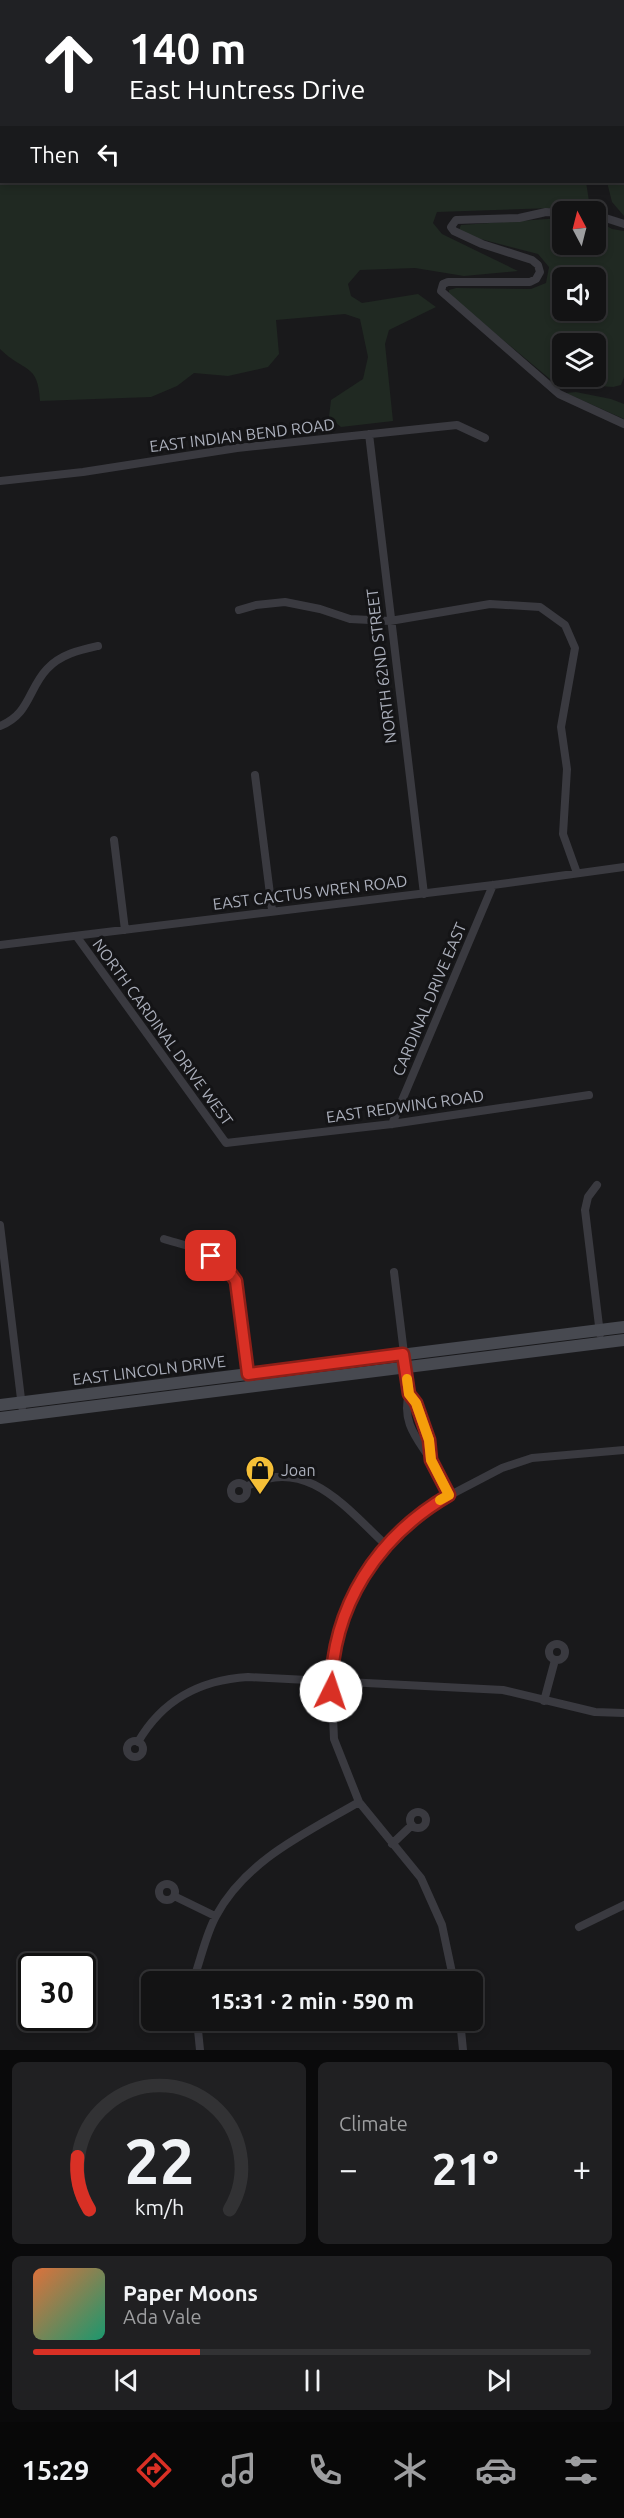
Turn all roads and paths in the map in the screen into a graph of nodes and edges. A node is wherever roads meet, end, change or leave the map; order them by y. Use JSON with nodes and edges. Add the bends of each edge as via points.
{"nodes":[{"id":1,"x":552,"y":212,"type":"edge"},
{"id":2,"x":606,"y":218,"type":"edge"},
{"id":3,"x":624,"y":224,"type":"edge"},
{"id":4,"x":624,"y":424,"type":"edge"},
{"id":5,"x":369,"y":434,"type":"junction"},
{"id":6,"x":485,"y":438,"type":"dead end"},
{"id":7,"x":0,"y":481,"type":"edge"},
{"id":8,"x":239,"y":610,"type":"dead end"},
{"id":9,"x":390,"y":621,"type":"junction"},
{"id":10,"x":98,"y":646,"type":"dead end"},
{"id":11,"x":0,"y":726,"type":"edge"},
{"id":12,"x":255,"y":775,"type":"dead end"},
{"id":13,"x":114,"y":840,"type":"dead end"},
{"id":14,"x":624,"y":867,"type":"edge"},
{"id":15,"x":577,"y":873,"type":"junction"},
{"id":16,"x":493,"y":885,"type":"junction"},
{"id":17,"x":424,"y":894,"type":"junction"},
{"id":18,"x":272,"y":910,"type":"junction"},
{"id":19,"x":125,"y":930,"type":"junction"},
{"id":20,"x":77,"y":937,"type":"junction"},
{"id":21,"x":0,"y":945,"type":"edge"},
{"id":22,"x":589,"y":1095,"type":"dead end"},
{"id":23,"x":392,"y":1124,"type":"junction"},
{"id":24,"x":226,"y":1143,"type":"joint"},
{"id":25,"x":597,"y":1185,"type":"dead end"},
{"id":26,"x":0,"y":1225,"type":"edge"},
{"id":27,"x":164,"y":1239,"type":"dead end"},
{"id":28,"x":394,"y":1272,"type":"dead end"},
{"id":29,"x":624,"y":1327,"type":"edge"},
{"id":30,"x":600,"y":1330,"type":"junction"},
{"id":31,"x":624,"y":1340,"type":"edge"},
{"id":32,"x":601,"y":1343,"type":"junction"},
{"id":33,"x":403,"y":1354,"type":"junction"},
{"id":34,"x":405,"y":1367,"type":"junction"},
{"id":35,"x":248,"y":1374,"type":"junction"},
{"id":36,"x":250,"y":1388,"type":"junction"},
{"id":37,"x":123,"y":1390,"type":"junction"},
{"id":38,"x":124,"y":1403,"type":"junction"},
{"id":39,"x":0,"y":1405,"type":"edge"},
{"id":40,"x":23,"y":1409,"type":"junction"},
{"id":41,"x":0,"y":1419,"type":"edge"},
{"id":42,"x":624,"y":1450,"type":"edge"},
{"id":43,"x":246,"y":1487,"type":"dead end"},
{"id":44,"x":449,"y":1495,"type":"junction"},
{"id":45,"x":386,"y":1545,"type":"junction"},
{"id":46,"x":555,"y":1660,"type":"dead end"},
{"id":47,"x":331,"y":1681,"type":"junction"},
{"id":48,"x":544,"y":1701,"type":"junction"},
{"id":49,"x":624,"y":1713,"type":"edge"},
{"id":50,"x":138,"y":1742,"type":"dead end"},
{"id":51,"x":359,"y":1802,"type":"junction"},
{"id":52,"x":412,"y":1825,"type":"dead end"},
{"id":53,"x":392,"y":1844,"type":"junction"},
{"id":54,"x":174,"y":1896,"type":"dead end"},
{"id":55,"x":624,"y":1905,"type":"edge"},
{"id":56,"x":215,"y":1916,"type":"junction"},
{"id":57,"x":579,"y":1927,"type":"dead end"},
{"id":58,"x":196,"y":1971,"type":"edge"},
{"id":59,"x":452,"y":1971,"type":"edge"},
{"id":60,"x":198,"y":2031,"type":"edge"},
{"id":61,"x":461,"y":2031,"type":"edge"},
{"id":62,"x":200,"y":2050,"type":"edge"},
{"id":63,"x":463,"y":2050,"type":"edge"}],
"edges":[{"from":1,"to":4,"type":"street","via":[[456,220],[451,227],[454,231],[532,260],[540,272],[530,282],[448,282],[441,291],[559,394]]},
{"from":2,"to":3,"type":"street"},
{"from":5,"to":6,"type":"street","name":"EAST INDIAN BEND ROAD","via":[[457,425]]},
{"from":5,"to":7,"type":"street","name":"EAST INDIAN BEND ROAD"},
{"from":5,"to":9,"type":"street","name":"NORTH 62ND STREET"},
{"from":8,"to":9,"type":"street","via":[[285,602],[350,619]]},
{"from":9,"to":15,"type":"street","via":[[490,604],[540,607],[565,625],[575,648],[561,727],[567,769],[564,834]]},
{"from":9,"to":17,"type":"street","name":"NORTH 62ND STREET"},
{"from":10,"to":11,"type":"street","via":[[62,657],[47,669],[18,717]]},
{"from":12,"to":18,"type":"street"},
{"from":13,"to":19,"type":"street"},
{"from":14,"to":15,"type":"street","name":"EAST CACTUS WREN ROAD"},
{"from":15,"to":16,"type":"street","name":"EAST CACTUS WREN ROAD"},
{"from":16,"to":17,"type":"street","name":"EAST CACTUS WREN ROAD"},
{"from":16,"to":23,"type":"street","name":"CARDINAL DRIVE EAST"},
{"from":17,"to":18,"type":"street","name":"EAST CACTUS WREN ROAD"},
{"from":18,"to":19,"type":"street","name":"EAST CACTUS WREN ROAD"},
{"from":19,"to":20,"type":"street","name":"EAST CACTUS WREN ROAD"},
{"from":20,"to":21,"type":"street","name":"EAST CACTUS WREN ROAD"},
{"from":20,"to":24,"type":"street","name":"NORTH CARDINAL DRIVE WEST"},
{"from":22,"to":23,"type":"street","name":"EAST REDWING ROAD"},
{"from":23,"to":24,"type":"street","name":"EAST REDWING ROAD"},
{"from":25,"to":30,"type":"street","via":[[585,1210]]},
{"from":26,"to":40,"type":"street"},
{"from":27,"to":35,"type":"street","via":[[211,1256],[223,1263],[236,1281]]},
{"from":28,"to":33,"type":"street"},
{"from":29,"to":30,"type":"main road","name":"EAST LINCOLN DRIVE"},
{"from":30,"to":32,"type":"street"},
{"from":30,"to":33,"type":"main road","name":"EAST LINCOLN DRIVE"},
{"from":31,"to":32,"type":"main road","name":"EAST LINCOLN DRIVE"},
{"from":32,"to":34,"type":"main road","name":"EAST LINCOLN DRIVE"},
{"from":33,"to":34,"type":"street"},
{"from":33,"to":35,"type":"main road","name":"EAST LINCOLN DRIVE"},
{"from":34,"to":36,"type":"main road","name":"EAST LINCOLN DRIVE"},
{"from":34,"to":44,"type":"street","via":[[409,1394],[406,1406],[411,1425]]},
{"from":35,"to":36,"type":"street"},
{"from":35,"to":37,"type":"main road","name":"EAST LINCOLN DRIVE"},
{"from":36,"to":38,"type":"main road","name":"EAST LINCOLN DRIVE"},
{"from":37,"to":38,"type":"main road"},
{"from":37,"to":40,"type":"main road","name":"EAST LINCOLN DRIVE"},
{"from":38,"to":40,"type":"main road","name":"EAST LINCOLN DRIVE"},
{"from":39,"to":40,"type":"main road","name":"EAST LINCOLN DRIVE"},
{"from":40,"to":41,"type":"main road","name":"EAST LINCOLN DRIVE"},
{"from":42,"to":44,"type":"street","via":[[531,1458]]},
{"from":43,"to":45,"type":"street","via":[[275,1475],[309,1481]]},
{"from":44,"to":45,"type":"street","via":[[407,1524]]},
{"from":45,"to":47,"type":"street","via":[[358,1583],[349,1604],[335,1650]]},
{"from":46,"to":48,"type":"street"},
{"from":47,"to":48,"type":"street","via":[[503,1690]]},
{"from":47,"to":50,"type":"street","via":[[248,1677],[207,1683],[167,1706]]},
{"from":47,"to":51,"type":"street","via":[[334,1738]]},
{"from":48,"to":49,"type":"street","via":[[595,1712]]},
{"from":51,"to":53,"type":"street"},
{"from":51,"to":56,"type":"street","via":[[260,1863],[243,1877]]},
{"from":52,"to":53,"type":"street"},
{"from":53,"to":59,"type":"street","via":[[421,1878],[435,1907],[447,1940]]},
{"from":54,"to":56,"type":"street"},
{"from":55,"to":57,"type":"street"},
{"from":56,"to":58,"type":"street"},
{"from":60,"to":62,"type":"street"},
{"from":61,"to":63,"type":"street"}]}
